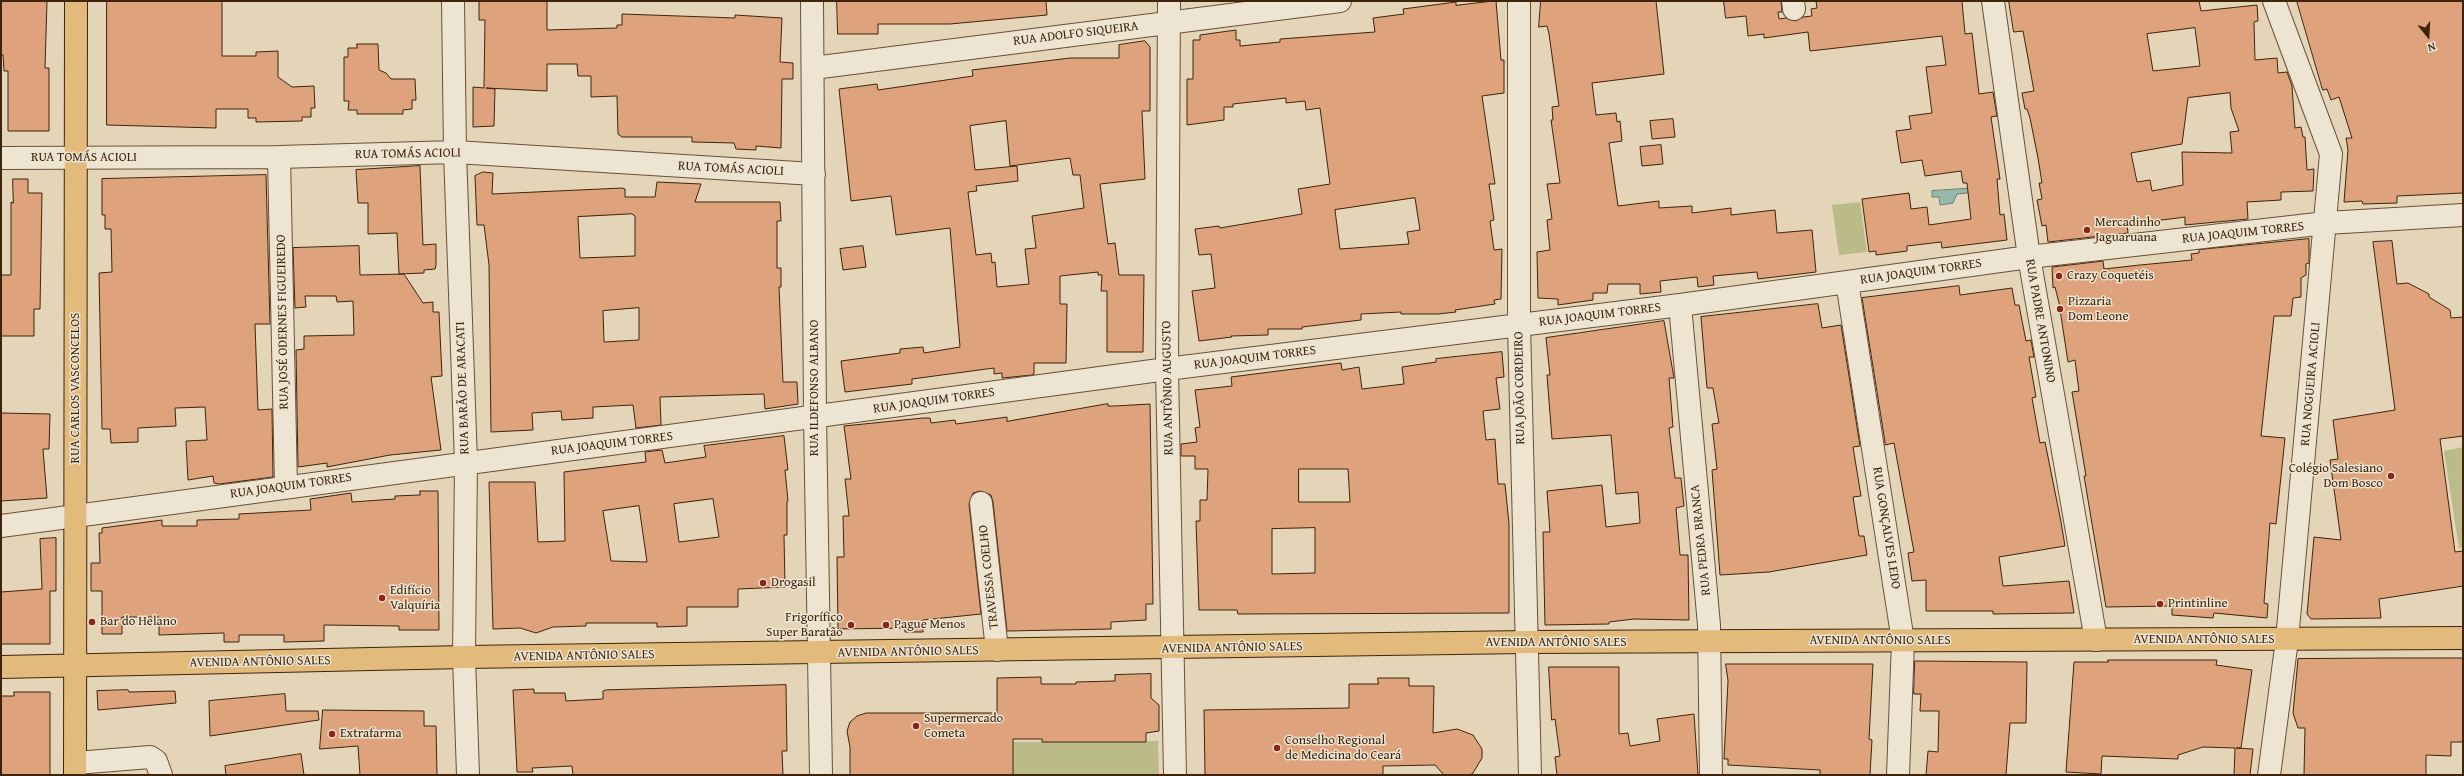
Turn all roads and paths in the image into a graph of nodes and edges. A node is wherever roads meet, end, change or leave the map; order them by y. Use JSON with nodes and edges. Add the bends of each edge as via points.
{"nodes":[{"id":1,"x":76,"y":1,"type":"edge"},
{"id":2,"x":453,"y":1,"type":"edge"},
{"id":3,"x":812,"y":1,"type":"edge"},
{"id":4,"x":1169,"y":1,"type":"edge"},
{"id":5,"x":1340,"y":1,"type":"edge"},
{"id":6,"x":1520,"y":1,"type":"edge"},
{"id":7,"x":1993,"y":1,"type":"edge"},
{"id":8,"x":2274,"y":1,"type":"edge"},
{"id":9,"x":1293,"y":4,"type":"edge"},
{"id":10,"x":1169,"y":22,"type":"junction"},
{"id":11,"x":813,"y":68,"type":"junction"},
{"id":12,"x":455,"y":152,"type":"junction"},
{"id":13,"x":1,"y":158,"type":"edge"},
{"id":14,"x":279,"y":158,"type":"junction"},
{"id":15,"x":76,"y":159,"type":"junction"},
{"id":16,"x":814,"y":174,"type":"junction"},
{"id":17,"x":2463,"y":215,"type":"edge"},
{"id":18,"x":2326,"y":223,"type":"junction"},
{"id":19,"x":2029,"y":257,"type":"junction"},
{"id":20,"x":1847,"y":282,"type":"junction"},
{"id":21,"x":1680,"y":305,"type":"junction"},
{"id":22,"x":1519,"y":324,"type":"junction"},
{"id":23,"x":1167,"y":369,"type":"junction"},
{"id":24,"x":815,"y":417,"type":"junction"},
{"id":25,"x":466,"y":462,"type":"junction"},
{"id":26,"x":286,"y":487,"type":"junction"},
{"id":27,"x":981,"y":504,"type":"dead end"},
{"id":28,"x":76,"y":516,"type":"junction"},
{"id":29,"x":1,"y":526,"type":"edge"},
{"id":30,"x":2463,"y":638,"type":"edge"},
{"id":31,"x":2096,"y":640,"type":"junction"},
{"id":32,"x":2287,"y":640,"type":"junction"},
{"id":33,"x":1903,"y":641,"type":"junction"},
{"id":34,"x":1526,"y":642,"type":"junction"},
{"id":35,"x":1710,"y":643,"type":"junction"},
{"id":36,"x":1174,"y":649,"type":"junction"},
{"id":37,"x":997,"y":650,"type":"junction"},
{"id":38,"x":818,"y":653,"type":"junction"},
{"id":39,"x":464,"y":657,"type":"junction"},
{"id":40,"x":75,"y":666,"type":"junction"},
{"id":41,"x":1,"y":667,"type":"edge"},
{"id":42,"x":76,"y":769,"type":"edge"},
{"id":43,"x":160,"y":775,"type":"edge"},
{"id":44,"x":468,"y":775,"type":"edge"},
{"id":45,"x":821,"y":775,"type":"edge"},
{"id":46,"x":1175,"y":775,"type":"edge"},
{"id":47,"x":1530,"y":775,"type":"edge"},
{"id":48,"x":1712,"y":775,"type":"edge"},
{"id":49,"x":1898,"y":775,"type":"edge"},
{"id":50,"x":2269,"y":775,"type":"edge"}],
"edges":[{"from":1,"to":15,"type":"main road","name":"RUA CARLOS VASCONCELOS"},
{"from":2,"to":12,"type":"street","name":"RUA BARÃO DE ARACATI"},
{"from":3,"to":11,"type":"street","name":"RUA ILDEFONSO ALBANO"},
{"from":4,"to":10,"type":"street","name":"RUA ANTÔNIO AUGUSTO"},
{"from":5,"to":9,"type":"street","name":"RUA ADOLFO SIQUEIRA"},
{"from":6,"to":22,"type":"street","name":"RUA JOÃO CORDEIRO"},
{"from":7,"to":19,"type":"street","name":"RUA PADRE ANTONINO"},
{"from":8,"to":18,"type":"street","name":"RUA NOGUEIRA ACIOLI","via":[[2331,154]]},
{"from":9,"to":10,"type":"street","name":"RUA ADOLFO SIQUEIRA"},
{"from":10,"to":11,"type":"street","name":"RUA ADOLFO SIQUEIRA"},
{"from":10,"to":23,"type":"street","name":"RUA ANTÔNIO AUGUSTO"},
{"from":11,"to":16,"type":"street","name":"RUA ILDEFONSO ALBANO"},
{"from":12,"to":14,"type":"street","name":"RUA TOMÁS ACIOLI"},
{"from":12,"to":16,"type":"street","name":"RUA TOMÁS ACIOLI"},
{"from":12,"to":25,"type":"street","name":"RUA BARÃO DE ARACATI"},
{"from":13,"to":15,"type":"street","name":"RUA TOMÁS ACIOLI"},
{"from":14,"to":15,"type":"street","name":"RUA TOMÁS ACIOLI"},
{"from":14,"to":26,"type":"street","name":"RUA JOSÉ ODERNES FIGUEIREDO"},
{"from":15,"to":28,"type":"main road","name":"RUA CARLOS VASCONCELOS"},
{"from":16,"to":24,"type":"street","name":"RUA ILDEFONSO ALBANO"},
{"from":17,"to":18,"type":"street","name":"RUA JOAQUIM TORRES"},
{"from":18,"to":19,"type":"street","name":"RUA JOAQUIM TORRES"},
{"from":18,"to":32,"type":"street","name":"RUA NOGUEIRA ACIOLI"},
{"from":19,"to":20,"type":"street","name":"RUA JOAQUIM TORRES"},
{"from":19,"to":31,"type":"street","name":"RUA PADRE ANTONINO"},
{"from":20,"to":21,"type":"street","name":"RUA JOAQUIM TORRES"},
{"from":20,"to":33,"type":"street","name":"RUA GONÇALVES LEDO"},
{"from":21,"to":22,"type":"street","name":"RUA JOAQUIM TORRES"},
{"from":21,"to":35,"type":"street","name":"RUA PEDRA BRANCA"},
{"from":22,"to":23,"type":"street","name":"RUA JOAQUIM TORRES"},
{"from":22,"to":34,"type":"street","name":"RUA JOÃO CORDEIRO"},
{"from":23,"to":24,"type":"street","name":"RUA JOAQUIM TORRES"},
{"from":23,"to":36,"type":"street","name":"RUA ANTÔNIO AUGUSTO"},
{"from":24,"to":25,"type":"street","name":"RUA JOAQUIM TORRES"},
{"from":24,"to":38,"type":"street","name":"RUA ILDEFONSO ALBANO"},
{"from":25,"to":26,"type":"street","name":"RUA JOAQUIM TORRES"},
{"from":25,"to":39,"type":"street","name":"RUA BARÃO DE ARACATI"},
{"from":26,"to":28,"type":"street","name":"RUA JOAQUIM TORRES"},
{"from":27,"to":37,"type":"street","name":"TRAVESSA COELHO"},
{"from":28,"to":29,"type":"street","name":"RUA JOAQUIM TORRES"},
{"from":28,"to":40,"type":"main road","name":"RUA CARLOS VASCONCELOS"},
{"from":30,"to":32,"type":"main road","name":"AVENIDA ANTÔNIO SALES"},
{"from":31,"to":32,"type":"main road","name":"AVENIDA ANTÔNIO SALES"},
{"from":31,"to":33,"type":"main road","name":"AVENIDA ANTÔNIO SALES"},
{"from":32,"to":50,"type":"street","name":"RUA NOGUEIRA ACIOLI"},
{"from":33,"to":35,"type":"main road","name":"AVENIDA ANTÔNIO SALES"},
{"from":33,"to":49,"type":"street","name":"RUA GONÇALVES LEDO"},
{"from":34,"to":35,"type":"main road","name":"AVENIDA ANTÔNIO SALES"},
{"from":34,"to":36,"type":"main road","name":"AVENIDA ANTÔNIO SALES"},
{"from":34,"to":47,"type":"street","name":"RUA JOÃO CORDEIRO"},
{"from":35,"to":48,"type":"street","name":"RUA PEDRA BRANCA"},
{"from":36,"to":37,"type":"main road","name":"AVENIDA ANTÔNIO SALES"},
{"from":36,"to":46,"type":"street","name":"RUA ANTÔNIO AUGUSTO"},
{"from":37,"to":38,"type":"main road","name":"AVENIDA ANTÔNIO SALES"},
{"from":38,"to":39,"type":"main road","name":"AVENIDA ANTÔNIO SALES"},
{"from":38,"to":45,"type":"street","name":"RUA ILDEFONSO ALBANO"},
{"from":39,"to":40,"type":"main road","name":"AVENIDA ANTÔNIO SALES"},
{"from":39,"to":44,"type":"street","name":"RUA BARÃO DE ARACATI"},
{"from":40,"to":41,"type":"main road","name":"AVENIDA ANTÔNIO SALES"},
{"from":40,"to":42,"type":"main road","name":"RUA CARLOS VASCONCELOS"},
{"from":42,"to":43,"type":"street","via":[[150,757],[156,761]]}]}
